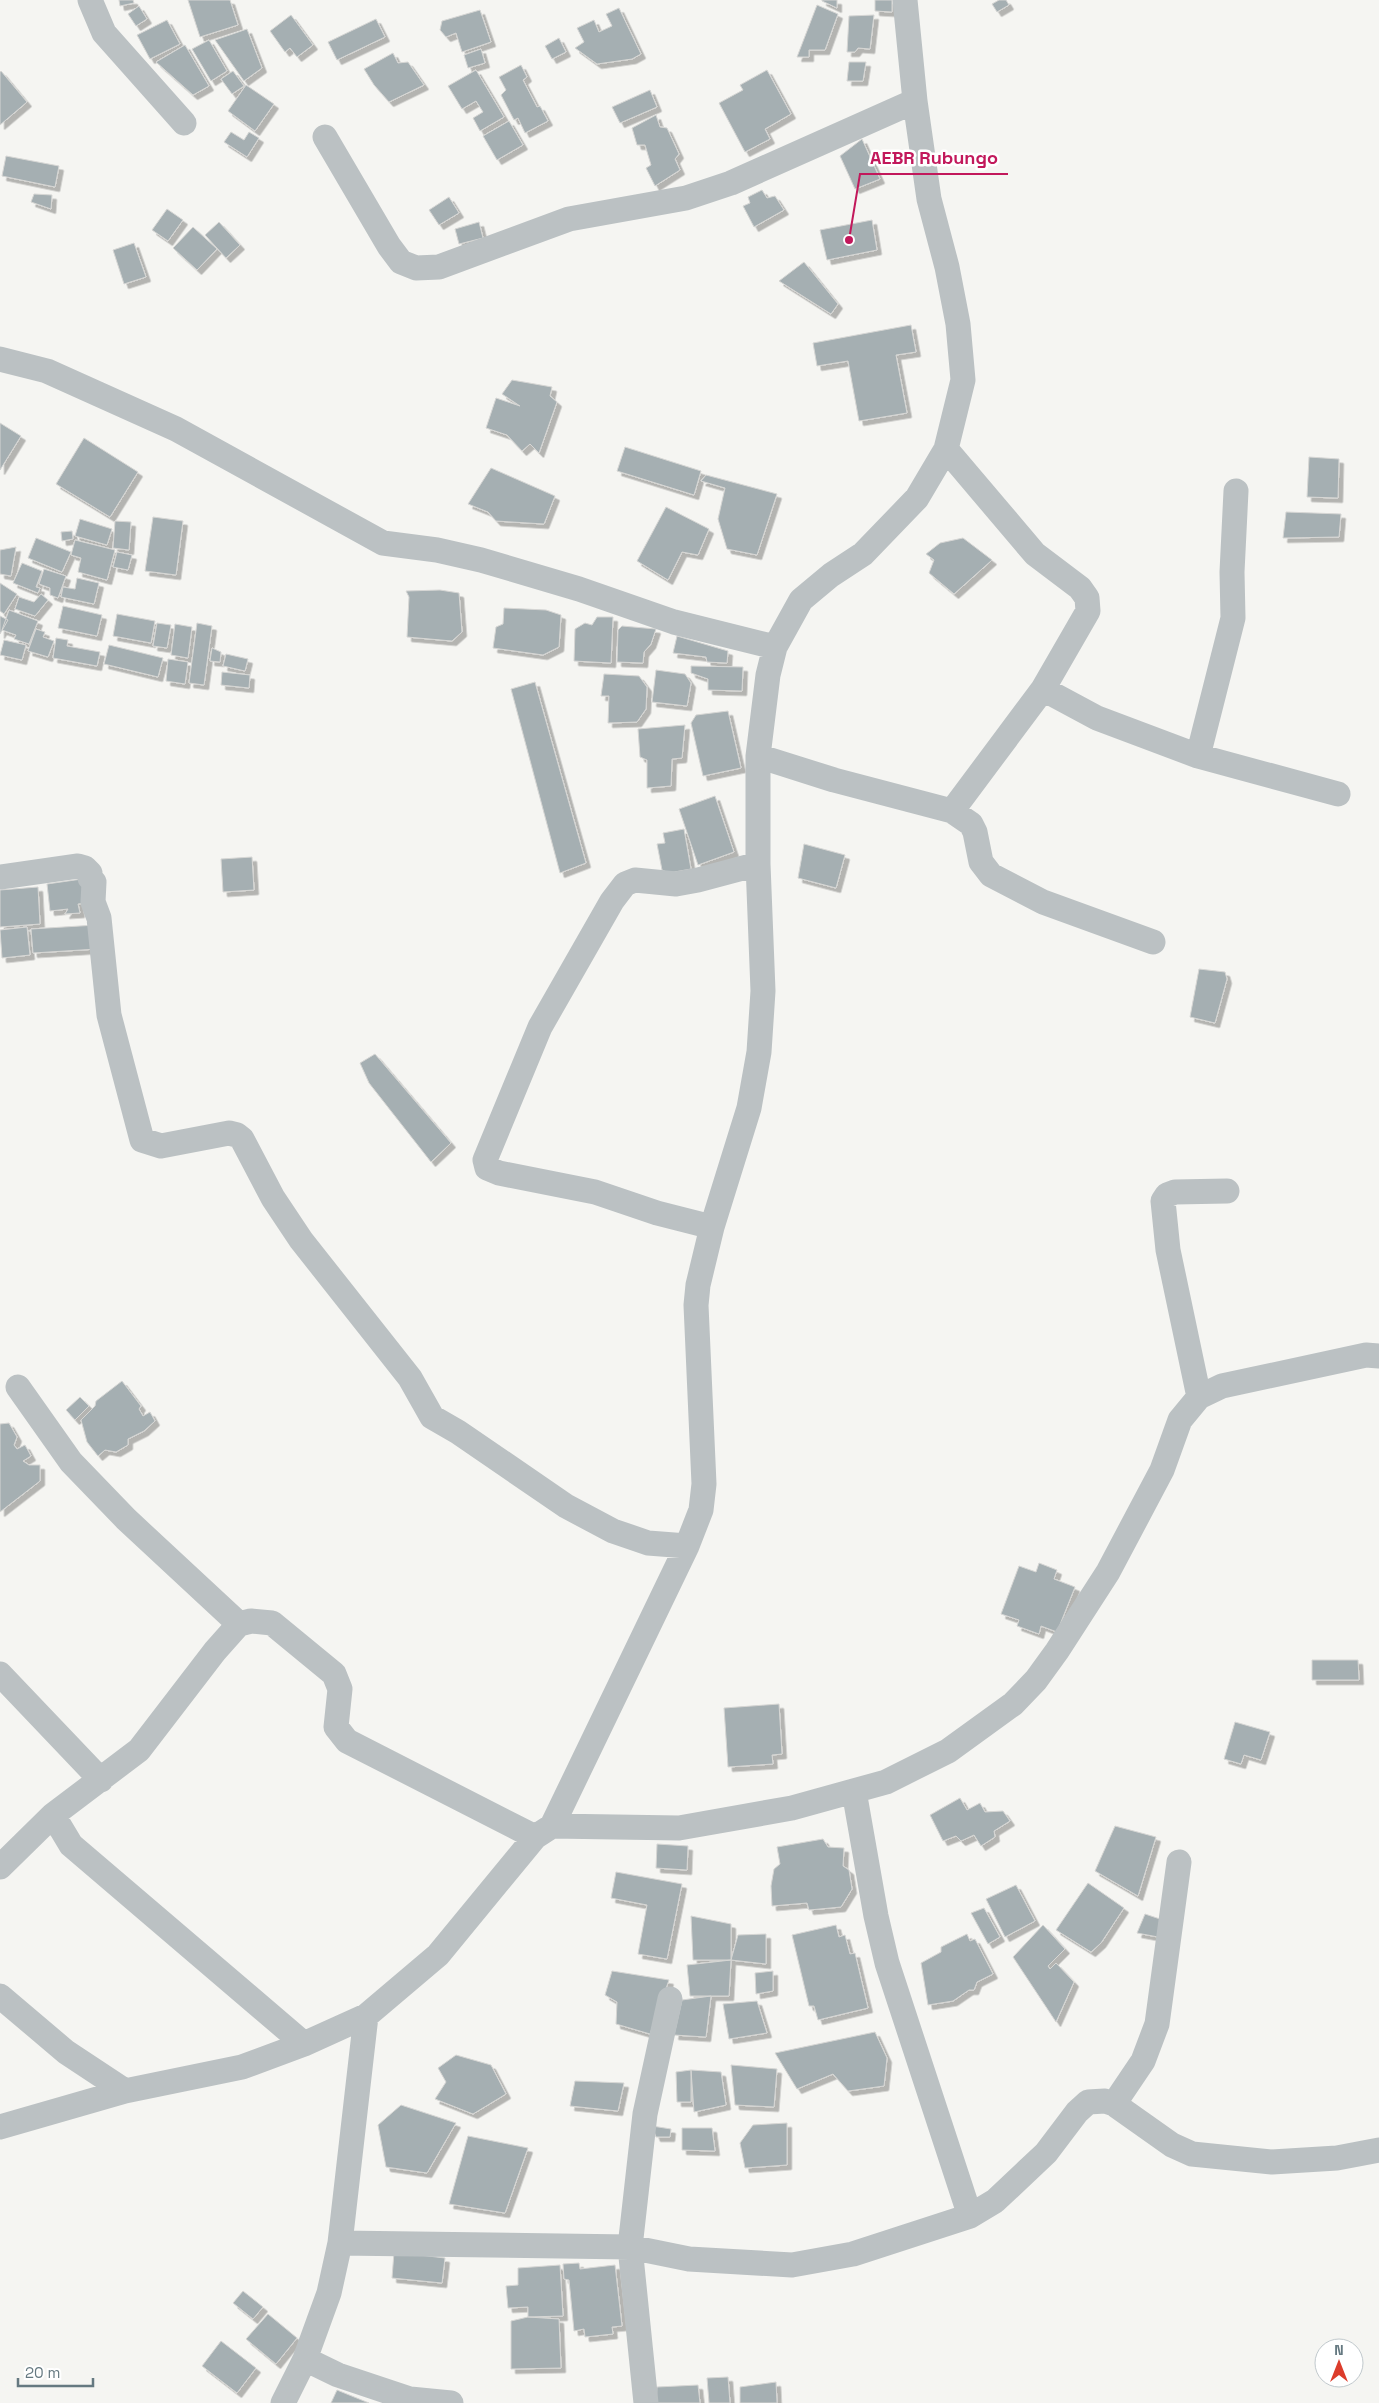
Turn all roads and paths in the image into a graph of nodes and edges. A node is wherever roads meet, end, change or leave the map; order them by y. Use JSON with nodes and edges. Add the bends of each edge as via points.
{"nodes":[{"id":1,"x":90,"y":0,"type":"edge"},
{"id":2,"x":905,"y":0,"type":"edge"},
{"id":3,"x":915,"y":101,"type":"junction"},
{"id":4,"x":184,"y":123,"type":"dead end"},
{"id":5,"x":324,"y":138,"type":"dead end"},
{"id":6,"x":0,"y":359,"type":"edge"},
{"id":7,"x":946,"y":449,"type":"junction"},
{"id":8,"x":1236,"y":491,"type":"dead end"},
{"id":9,"x":775,"y":646,"type":"junction"},
{"id":10,"x":1044,"y":689,"type":"junction"},
{"id":11,"x":758,"y":756,"type":"junction"},
{"id":12,"x":1198,"y":756,"type":"junction"},
{"id":13,"x":1338,"y":794,"type":"dead end"},
{"id":14,"x":952,"y":811,"type":"junction"},
{"id":15,"x":758,"y":864,"type":"junction"},
{"id":16,"x":0,"y":877,"type":"edge"},
{"id":17,"x":1153,"y":942,"type":"dead end"},
{"id":18,"x":1226,"y":1191,"type":"dead end"},
{"id":19,"x":712,"y":1227,"type":"junction"},
{"id":20,"x":1379,"y":1356,"type":"edge"},
{"id":21,"x":18,"y":1387,"type":"dead end"},
{"id":22,"x":1199,"y":1397,"type":"junction"},
{"id":23,"x":687,"y":1546,"type":"junction"},
{"id":24,"x":239,"y":1624,"type":"junction"},
{"id":25,"x":0,"y":1674,"type":"edge"},
{"id":26,"x":101,"y":1780,"type":"junction"},
{"id":27,"x":854,"y":1791,"type":"junction"},
{"id":28,"x":53,"y":1815,"type":"junction"},
{"id":29,"x":543,"y":1831,"type":"junction"},
{"id":30,"x":1179,"y":1862,"type":"dead end"},
{"id":31,"x":0,"y":1867,"type":"edge"},
{"id":32,"x":0,"y":1996,"type":"edge"},
{"id":33,"x":670,"y":1999,"type":"dead end"},
{"id":34,"x":366,"y":2016,"type":"junction"},
{"id":35,"x":304,"y":2044,"type":"junction"},
{"id":36,"x":125,"y":2090,"type":"junction"},
{"id":37,"x":1114,"y":2104,"type":"junction"},
{"id":38,"x":0,"y":2127,"type":"edge"},
{"id":39,"x":1379,"y":2150,"type":"edge"},
{"id":40,"x":970,"y":2216,"type":"junction"},
{"id":41,"x":340,"y":2243,"type":"junction"},
{"id":42,"x":630,"y":2247,"type":"junction"},
{"id":43,"x":305,"y":2359,"type":"junction"},
{"id":44,"x":283,"y":2403,"type":"edge"},
{"id":45,"x":451,"y":2403,"type":"edge"},
{"id":46,"x":646,"y":2403,"type":"edge"}],
"edges":[{"from":1,"to":4,"type":"street","via":[[104,33]]},
{"from":2,"to":3,"type":"street"},
{"from":3,"to":5,"type":"street","via":[[818,146],[713,189],[686,198],[569,219],[439,267],[416,268],[401,262]]},
{"from":3,"to":7,"type":"street","via":[[929,199],[958,324],[962,380]]},
{"from":6,"to":9,"type":"street","via":[[47,370],[176,429],[383,543],[481,560],[674,622]]},
{"from":7,"to":9,"type":"street","via":[[917,498],[863,554],[801,600]]},
{"from":7,"to":10,"type":"street","via":[[1035,554],[1080,588],[1088,598],[1088,612]]},
{"from":8,"to":12,"type":"street","via":[[1233,618]]},
{"from":9,"to":11,"type":"street"},
{"from":10,"to":12,"type":"street","via":[[1098,718]]},
{"from":10,"to":14,"type":"street"},
{"from":11,"to":14,"type":"street"},
{"from":11,"to":15,"type":"street"},
{"from":12,"to":13,"type":"street"},
{"from":14,"to":17,"type":"street","via":[[971,824],[981,862],[991,875],[1044,902]]},
{"from":15,"to":19,"type":"street","via":[[763,991],[759,1052],[744,1125]]},
{"from":15,"to":19,"type":"street","via":[[676,884],[635,880],[625,884],[540,1027],[485,1160],[487,1168],[499,1173],[595,1192]]},
{"from":16,"to":23,"type":"street","via":[[78,866],[90,873],[94,882],[93,902],[99,918],[109,1014],[142,1140],[161,1146],[229,1133],[237,1135],[301,1240],[410,1378],[432,1417],[566,1506],[613,1531],[648,1544]]},
{"from":18,"to":22,"type":"street","via":[[1175,1192],[1163,1201],[1168,1250]]},
{"from":19,"to":23,"type":"street","via":[[696,1305],[704,1484],[701,1510]]},
{"from":20,"to":22,"type":"street","via":[[1366,1354],[1222,1386]]},
{"from":21,"to":24,"type":"street","via":[[71,1462],[126,1519]]},
{"from":22,"to":27,"type":"street","via":[[1180,1420],[1162,1470],[1108,1572],[1036,1680],[1013,1704],[948,1750],[886,1782]]},
{"from":23,"to":29,"type":"street"},
{"from":24,"to":26,"type":"street","via":[[214,1651],[139,1750]]},
{"from":24,"to":29,"type":"street","via":[[251,1621],[272,1624],[334,1674],[340,1689],[336,1727],[347,1741]]},
{"from":25,"to":26,"type":"street"},
{"from":26,"to":28,"type":"street"},
{"from":27,"to":29,"type":"street","via":[[792,1808],[679,1828]]},
{"from":27,"to":40,"type":"street","via":[[887,1963]]},
{"from":28,"to":31,"type":"street"},
{"from":28,"to":35,"type":"street","via":[[71,1845]]},
{"from":29,"to":34,"type":"street","via":[[438,1955]]},
{"from":30,"to":37,"type":"street","via":[[1157,2024],[1143,2061]]},
{"from":32,"to":36,"type":"street","via":[[66,2052]]},
{"from":33,"to":42,"type":"street","via":[[645,2114]]},
{"from":34,"to":35,"type":"street"},
{"from":34,"to":41,"type":"street"},
{"from":35,"to":36,"type":"street","via":[[242,2067]]},
{"from":36,"to":38,"type":"street"},
{"from":37,"to":39,"type":"street","via":[[1172,2145],[1192,2154],[1272,2162],[1336,2158]]},
{"from":37,"to":40,"type":"street","via":[[1088,2102],[1046,2153],[995,2201]]},
{"from":40,"to":42,"type":"street","via":[[852,2254],[792,2265],[689,2259]]},
{"from":41,"to":42,"type":"street"},
{"from":41,"to":43,"type":"street","via":[[329,2293]]},
{"from":42,"to":46,"type":"street"},
{"from":43,"to":44,"type":"street"},
{"from":43,"to":45,"type":"street","via":[[338,2375],[410,2399]]}]}
